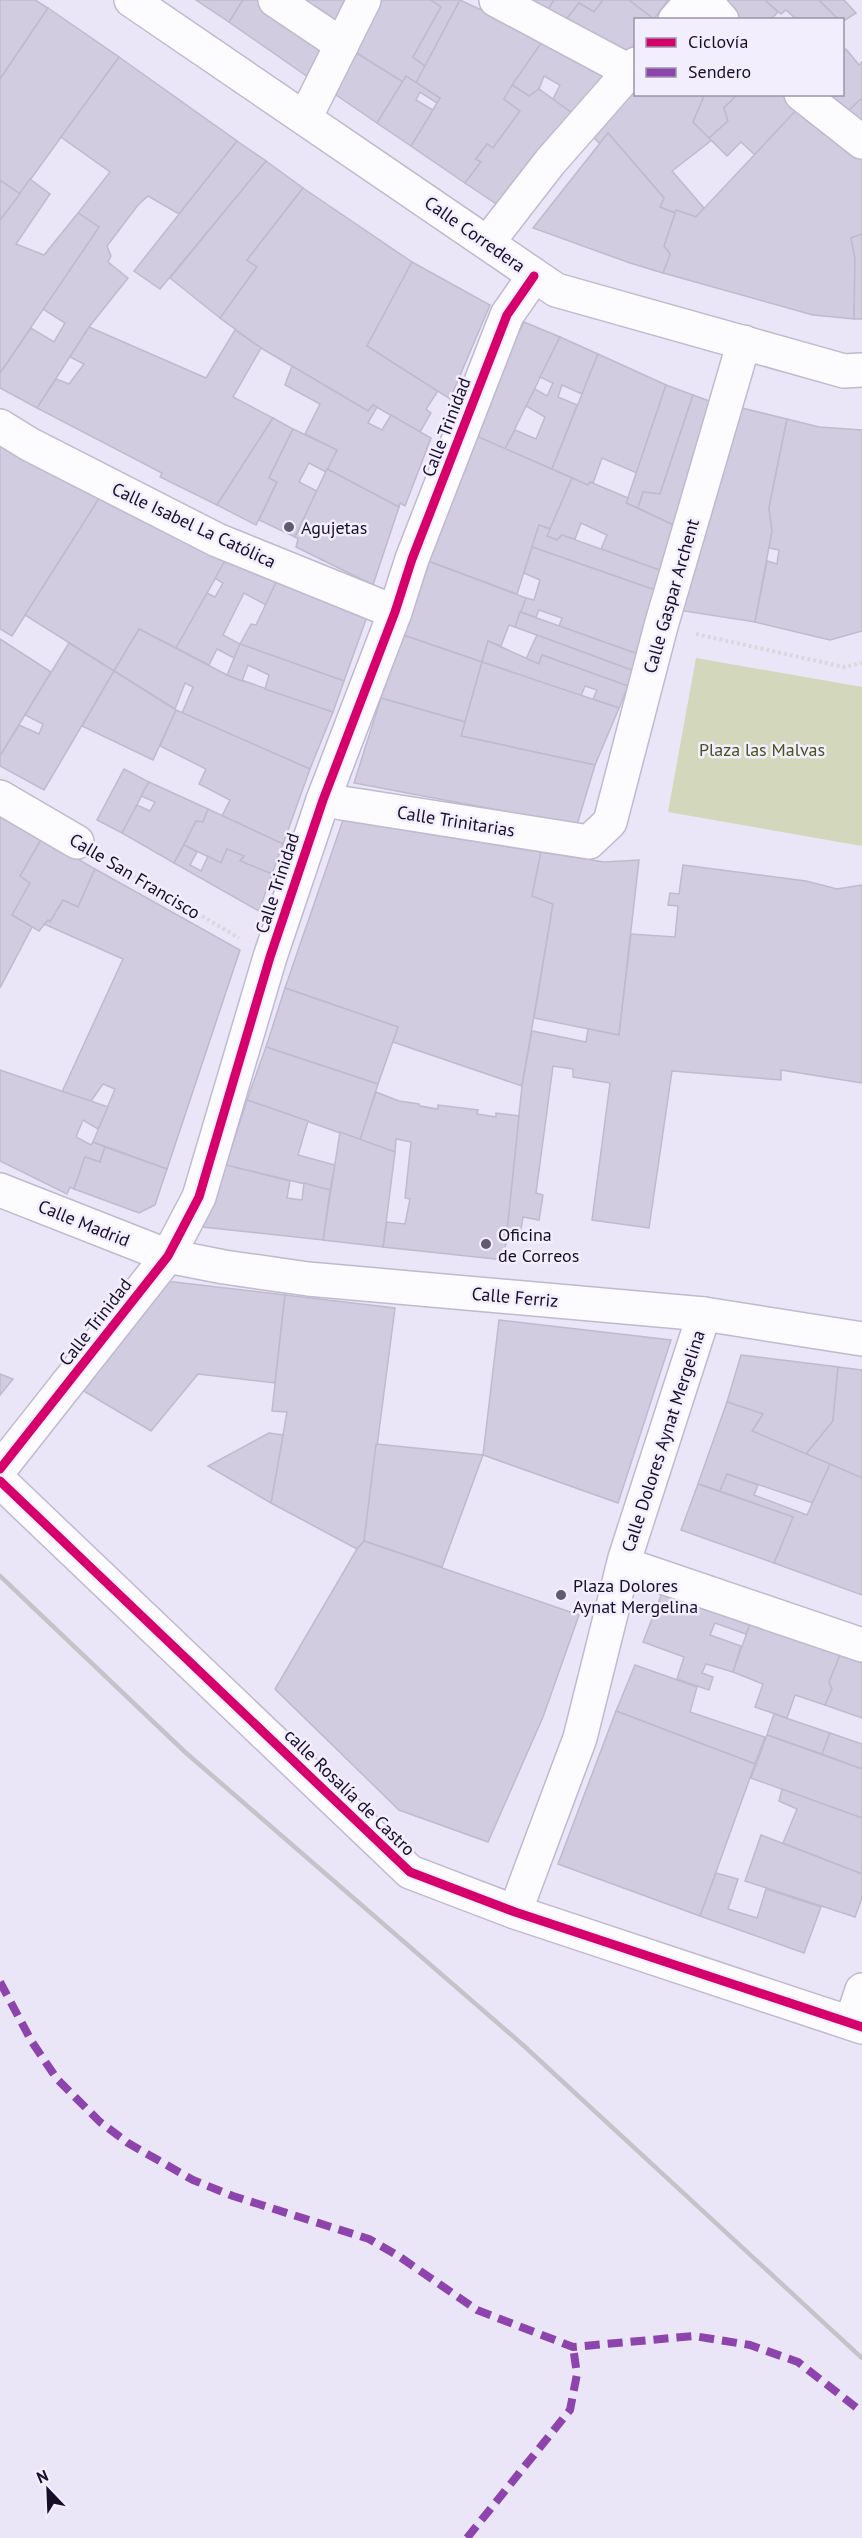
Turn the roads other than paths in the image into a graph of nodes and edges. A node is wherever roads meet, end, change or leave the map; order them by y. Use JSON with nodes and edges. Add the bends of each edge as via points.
{"nodes":[{"id":1,"x":131,"y":0,"type":"edge"},
{"id":2,"x":276,"y":0,"type":"edge"},
{"id":3,"x":364,"y":0,"type":"edge"},
{"id":4,"x":496,"y":0,"type":"edge"},
{"id":5,"x":693,"y":0,"type":"edge"},
{"id":6,"x":704,"y":0,"type":"edge"},
{"id":7,"x":677,"y":18,"type":"edge"},
{"id":8,"x":720,"y":18,"type":"edge"},
{"id":9,"x":342,"y":45,"type":"junction"},
{"id":10,"x":632,"y":67,"type":"edge"},
{"id":11,"x":804,"y":96,"type":"edge"},
{"id":12,"x":305,"y":118,"type":"junction"},
{"id":13,"x":862,"y":142,"type":"edge"},
{"id":14,"x":488,"y":242,"type":"junction"},
{"id":15,"x":534,"y":276,"type":"junction"},
{"id":16,"x":744,"y":342,"type":"junction"},
{"id":17,"x":862,"y":370,"type":"edge"},
{"id":18,"x":0,"y":426,"type":"edge"},
{"id":19,"x":394,"y":612,"type":"junction"},
{"id":20,"x":0,"y":796,"type":"edge"},
{"id":21,"x":323,"y":800,"type":"junction"},
{"id":22,"x":77,"y":842,"type":"road end"},
{"id":23,"x":589,"y":842,"type":"joint"},
{"id":24,"x":0,"y":1190,"type":"edge"},
{"id":25,"x":168,"y":1256,"type":"junction"},
{"id":26,"x":704,"y":1314,"type":"junction"},
{"id":27,"x":862,"y":1339,"type":"edge"},
{"id":28,"x":0,"y":1469,"type":"edge"},
{"id":29,"x":0,"y":1481,"type":"edge"},
{"id":30,"x":624,"y":1564,"type":"junction"},
{"id":31,"x":862,"y":1645,"type":"edge"},
{"id":32,"x":515,"y":1912,"type":"junction"},
{"id":33,"x":862,"y":1990,"type":"edge"},
{"id":34,"x":856,"y":2025,"type":"edge"}],
"edges":[{"from":1,"to":12,"type":"street","name":"Calle Corredera"},
{"from":2,"to":9,"type":"street"},
{"from":3,"to":9,"type":"street"},
{"from":4,"to":10,"type":"street"},
{"from":5,"to":7,"type":"street"},
{"from":6,"to":8,"type":"street"},
{"from":9,"to":12,"type":"street"},
{"from":10,"to":14,"type":"street"},
{"from":11,"to":13,"type":"street"},
{"from":12,"to":14,"type":"street","name":"Calle Corredera"},
{"from":14,"to":15,"type":"street","name":"Calle Corredera"},
{"from":15,"to":16,"type":"street","name":"Calle Corredera","via":[[556,290]]},
{"from":15,"to":19,"type":"street","name":"Calle Trinidad","via":[[507,315]]},
{"from":16,"to":17,"type":"street","name":"Calle Corredera","via":[[844,371]]},
{"from":16,"to":23,"type":"street","name":"Calle Gaspar Archent","via":[[661,626],[610,822]]},
{"from":18,"to":19,"type":"street","name":"Calle Isabel La Católica","via":[[217,540]]},
{"from":19,"to":21,"type":"street","name":"Calle Trinidad"},
{"from":20,"to":22,"type":"street","name":"Calle San Francisco"},
{"from":21,"to":23,"type":"street","name":"Calle Trinitarias"},
{"from":21,"to":25,"type":"street","name":"Calle Trinidad","via":[[270,957],[199,1197]]},
{"from":24,"to":25,"type":"street","name":"Calle Madrid"},
{"from":25,"to":26,"type":"street","name":"Calle Ferriz","via":[[308,1279]]},
{"from":25,"to":28,"type":"street","name":"Calle Trinidad"},
{"from":26,"to":27,"type":"street","name":"Calle Ferriz"},
{"from":26,"to":30,"type":"street","name":"Calle Dolores Aynat Mergelina"},
{"from":29,"to":32,"type":"street","name":"calle Rosalía de Castro","via":[[410,1872]]},
{"from":30,"to":31,"type":"street"},
{"from":30,"to":32,"type":"street","name":"Calle Dolores Aynat Mergelina","via":[[580,1738]]},
{"from":32,"to":34,"type":"street","name":"calle Rosalía de Castro"},
{"from":33,"to":34,"type":"street"}]}
